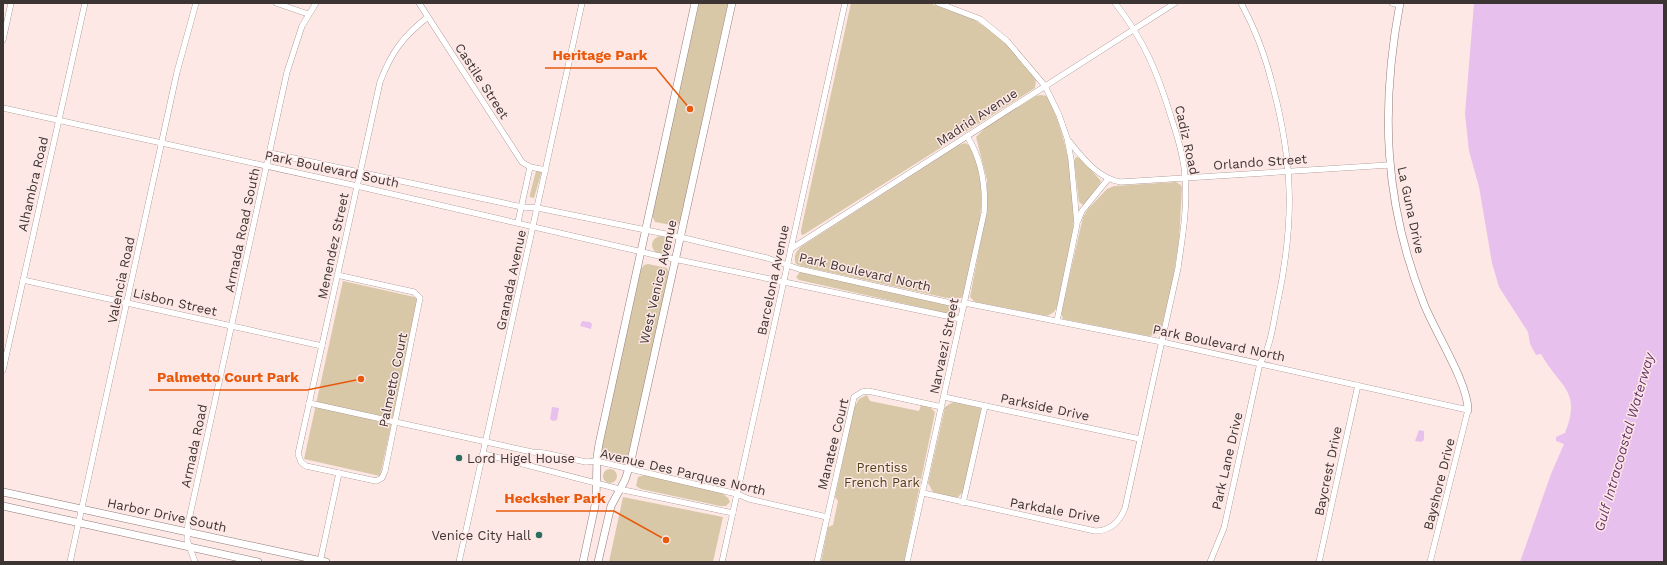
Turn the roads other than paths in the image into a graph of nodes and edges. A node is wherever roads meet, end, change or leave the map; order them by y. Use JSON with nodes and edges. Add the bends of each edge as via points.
{"nodes":[{"id":1,"x":11,"y":3,"type":"edge"},
{"id":2,"x":85,"y":3,"type":"edge"},
{"id":3,"x":196,"y":3,"type":"edge"},
{"id":4,"x":276,"y":3,"type":"edge"},
{"id":5,"x":316,"y":3,"type":"edge"},
{"id":6,"x":419,"y":3,"type":"edge"},
{"id":7,"x":582,"y":3,"type":"edge"},
{"id":8,"x":696,"y":3,"type":"edge"},
{"id":9,"x":732,"y":3,"type":"edge"},
{"id":10,"x":845,"y":3,"type":"edge"},
{"id":11,"x":938,"y":3,"type":"edge"},
{"id":12,"x":1115,"y":3,"type":"edge"},
{"id":13,"x":1175,"y":3,"type":"edge"},
{"id":14,"x":1241,"y":3,"type":"edge"},
{"id":15,"x":1392,"y":3,"type":"edge"},
{"id":16,"x":1400,"y":4,"type":"edge"},
{"id":17,"x":308,"y":14,"type":"junction"},
{"id":18,"x":428,"y":17,"type":"junction"},
{"id":19,"x":1135,"y":29,"type":"junction"},
{"id":20,"x":3,"y":40,"type":"edge"},
{"id":21,"x":1045,"y":86,"type":"junction"},
{"id":22,"x":3,"y":108,"type":"edge"},
{"id":23,"x":58,"y":121,"type":"junction"},
{"id":24,"x":967,"y":136,"type":"junction"},
{"id":25,"x":1067,"y":138,"type":"junction"},
{"id":26,"x":161,"y":143,"type":"junction"},
{"id":27,"x":270,"y":153,"type":"junction"},
{"id":28,"x":1389,"y":165,"type":"junction"},
{"id":29,"x":267,"y":167,"type":"junction"},
{"id":30,"x":530,"y":167,"type":"junction"},
{"id":31,"x":546,"y":170,"type":"junction"},
{"id":32,"x":1290,"y":171,"type":"junction"},
{"id":33,"x":360,"y":172,"type":"junction"},
{"id":34,"x":1186,"y":178,"type":"junction"},
{"id":35,"x":1108,"y":179,"type":"junction"},
{"id":36,"x":357,"y":186,"type":"junction"},
{"id":37,"x":522,"y":207,"type":"junction"},
{"id":38,"x":538,"y":208,"type":"junction"},
{"id":39,"x":518,"y":222,"type":"junction"},
{"id":40,"x":1077,"y":224,"type":"junction"},
{"id":41,"x":534,"y":227,"type":"junction"},
{"id":42,"x":646,"y":230,"type":"junction"},
{"id":43,"x":680,"y":238,"type":"junction"},
{"id":44,"x":791,"y":249,"type":"junction"},
{"id":45,"x":641,"y":252,"type":"junction"},
{"id":46,"x":655,"y":255,"type":"joint"},
{"id":47,"x":675,"y":260,"type":"junction"},
{"id":48,"x":787,"y":265,"type":"junction"},
{"id":49,"x":337,"y":275,"type":"junction"},
{"id":50,"x":23,"y":280,"type":"junction"},
{"id":51,"x":783,"y":282,"type":"junction"},
{"id":52,"x":128,"y":303,"type":"junction"},
{"id":53,"x":964,"y":304,"type":"junction"},
{"id":54,"x":961,"y":319,"type":"junction"},
{"id":55,"x":1057,"y":321,"type":"junction"},
{"id":56,"x":232,"y":326,"type":"junction"},
{"id":57,"x":1162,"y":342,"type":"junction"},
{"id":58,"x":322,"y":346,"type":"junction"},
{"id":59,"x":1260,"y":363,"type":"junction"},
{"id":60,"x":3,"y":370,"type":"edge"},
{"id":61,"x":1358,"y":385,"type":"junction"},
{"id":62,"x":944,"y":397,"type":"junction"},
{"id":63,"x":310,"y":403,"type":"junction"},
{"id":64,"x":985,"y":406,"type":"junction"},
{"id":65,"x":942,"y":407,"type":"junction"},
{"id":66,"x":1468,"y":410,"type":"junction"},
{"id":67,"x":395,"y":422,"type":"junction"},
{"id":68,"x":1140,"y":439,"type":"junction"},
{"id":69,"x":486,"y":442,"type":"junction"},
{"id":70,"x":484,"y":454,"type":"junction"},
{"id":71,"x":596,"y":461,"type":"junction"},
{"id":72,"x":309,"y":466,"type":"joint"},
{"id":73,"x":629,"y":468,"type":"junction"},
{"id":74,"x":339,"y":473,"type":"junction"},
{"id":75,"x":596,"y":483,"type":"junction"},
{"id":76,"x":619,"y":489,"type":"junction"},
{"id":77,"x":3,"y":492,"type":"edge"},
{"id":78,"x":923,"y":493,"type":"junction"},
{"id":79,"x":737,"y":494,"type":"junction"},
{"id":80,"x":963,"y":503,"type":"junction"},
{"id":81,"x":3,"y":506,"type":"edge"},
{"id":82,"x":82,"y":509,"type":"junction"},
{"id":83,"x":733,"y":513,"type":"junction"},
{"id":84,"x":827,"y":517,"type":"junction"},
{"id":85,"x":78,"y":522,"type":"junction"},
{"id":86,"x":186,"y":532,"type":"junction"},
{"id":87,"x":189,"y":547,"type":"junction"},
{"id":88,"x":70,"y":562,"type":"edge"},
{"id":89,"x":195,"y":562,"type":"edge"},
{"id":90,"x":258,"y":562,"type":"edge"},
{"id":91,"x":322,"y":562,"type":"edge"},
{"id":92,"x":460,"y":562,"type":"edge"},
{"id":93,"x":583,"y":562,"type":"edge"},
{"id":94,"x":598,"y":562,"type":"edge"},
{"id":95,"x":722,"y":562,"type":"edge"},
{"id":96,"x":817,"y":562,"type":"edge"},
{"id":97,"x":907,"y":562,"type":"edge"},
{"id":98,"x":1210,"y":562,"type":"edge"},
{"id":99,"x":1319,"y":562,"type":"edge"},
{"id":100,"x":1430,"y":562,"type":"edge"}],
"edges":[{"from":1,"to":20,"type":"street"},
{"from":2,"to":23,"type":"street","name":"Alhambra Road"},
{"from":3,"to":26,"type":"street","name":"Valencia Road","via":[[176,72]]},
{"from":4,"to":17,"type":"street"},
{"from":5,"to":17,"type":"street","name":"Armada Road South"},
{"from":6,"to":18,"type":"street","name":"Castile Street"},
{"from":7,"to":31,"type":"street","name":"Granada Avenue"},
{"from":8,"to":42,"type":"street","name":"West Venice Avenue"},
{"from":9,"to":43,"type":"street","name":"West Venice Avenue"},
{"from":10,"to":44,"type":"street","name":"Barcelona Avenue"},
{"from":11,"to":21,"type":"street","via":[[989,25],[1017,51]]},
{"from":12,"to":19,"type":"street","name":"Cadiz Road"},
{"from":13,"to":19,"type":"street","name":"Madrid Avenue"},
{"from":14,"to":32,"type":"street","name":"Park Lane Drive","via":[[1258,38],[1268,68],[1281,117]]},
{"from":15,"to":16,"type":"street"},
{"from":16,"to":28,"type":"street","name":"La Guna Drive","via":[[1388,94]]},
{"from":17,"to":27,"type":"street","name":"Armada Road South","via":[[290,60]]},
{"from":18,"to":30,"type":"street","name":"Castile Street","via":[[522,162]]},
{"from":18,"to":33,"type":"street","name":"Menendez Street","via":[[404,38],[385,70],[377,93]]},
{"from":19,"to":21,"type":"street","name":"Madrid Avenue"},
{"from":19,"to":34,"type":"street","name":"Cadiz Road","via":[[1151,58],[1162,86]]},
{"from":21,"to":24,"type":"street","name":"Madrid Avenue"},
{"from":21,"to":25,"type":"street"},
{"from":22,"to":23,"type":"street","name":"Park Boulevard South"},
{"from":23,"to":26,"type":"street","name":"Park Boulevard South"},
{"from":23,"to":50,"type":"street","name":"Alhambra Road"},
{"from":24,"to":44,"type":"street","name":"Madrid Avenue"},
{"from":24,"to":53,"type":"street","name":"Narvaezi Street","via":[[981,168],[985,201]]},
{"from":25,"to":35,"type":"street","via":[[1095,169]]},
{"from":25,"to":40,"type":"street"},
{"from":26,"to":29,"type":"street","name":"Park Boulevard South"},
{"from":26,"to":52,"type":"street","name":"Valencia Road"},
{"from":27,"to":29,"type":"street","name":"Armada Road South"},
{"from":27,"to":33,"type":"street","name":"Park Boulevard South"},
{"from":28,"to":32,"type":"street","name":"Orlando Street"},
{"from":28,"to":66,"type":"street","name":"La Guna Drive","via":[[1401,233],[1418,288],[1462,386]]},
{"from":29,"to":36,"type":"street","name":"Park Boulevard South"},
{"from":29,"to":56,"type":"street","name":"Armada Road South"},
{"from":30,"to":31,"type":"street"},
{"from":30,"to":37,"type":"street"},
{"from":31,"to":38,"type":"street","name":"Granada Avenue"},
{"from":32,"to":34,"type":"street","name":"Orlando Street"},
{"from":32,"to":59,"type":"street","name":"Park Lane Drive","via":[[1290,211],[1285,266],[1267,350]]},
{"from":33,"to":36,"type":"street","name":"Menendez Street"},
{"from":33,"to":37,"type":"street","name":"Park Boulevard South"},
{"from":34,"to":35,"type":"street","name":"Orlando Street","via":[[1126,182]]},
{"from":34,"to":57,"type":"street","name":"Cadiz Road","via":[[1180,250]]},
{"from":35,"to":40,"type":"street","via":[[1082,211]]},
{"from":36,"to":39,"type":"street","name":"Park Boulevard South"},
{"from":36,"to":49,"type":"street","name":"Menendez Street"},
{"from":37,"to":38,"type":"street","name":"Park Boulevard South"},
{"from":37,"to":39,"type":"street"},
{"from":38,"to":41,"type":"street","name":"Granada Avenue"},
{"from":38,"to":42,"type":"street","name":"Park Boulevard South"},
{"from":39,"to":41,"type":"street","name":"Park Boulevard South"},
{"from":40,"to":55,"type":"street"},
{"from":41,"to":45,"type":"street","name":"Park Boulevard South"},
{"from":41,"to":69,"type":"street","name":"Granada Avenue"},
{"from":42,"to":43,"type":"street","name":"Park Boulevard North"},
{"from":42,"to":45,"type":"street","name":"West Venice Avenue"},
{"from":43,"to":47,"type":"street","name":"West Venice Avenue"},
{"from":43,"to":48,"type":"street","name":"Park Boulevard North"},
{"from":44,"to":48,"type":"street","name":"Barcelona Avenue"},
{"from":45,"to":46,"type":"street","name":"Park Boulevard South"},
{"from":45,"to":71,"type":"street","name":"West Venice Avenue"},
{"from":46,"to":47,"type":"street","name":"Park Boulevard North"},
{"from":47,"to":51,"type":"street","name":"Park Boulevard North"},
{"from":47,"to":73,"type":"street","name":"West Venice Avenue"},
{"from":48,"to":51,"type":"street","name":"Barcelona Avenue"},
{"from":48,"to":53,"type":"street","name":"Park Boulevard North"},
{"from":49,"to":58,"type":"street","name":"Menendez Street"},
{"from":49,"to":67,"type":"street","name":"Palmetto Court","via":[[414,292],[420,298]]},
{"from":50,"to":52,"type":"street","name":"Lisbon Street"},
{"from":50,"to":60,"type":"street","name":"Alhambra Road"},
{"from":51,"to":54,"type":"street","name":"Park Boulevard North"},
{"from":51,"to":79,"type":"street","name":"Barcelona Avenue"},
{"from":52,"to":56,"type":"street","name":"Lisbon Street"},
{"from":52,"to":82,"type":"street","name":"Valencia Road"},
{"from":53,"to":54,"type":"street","name":"Narvaezi Street"},
{"from":53,"to":55,"type":"street","name":"Park Boulevard North"},
{"from":54,"to":62,"type":"street","name":"Narvaezi Street"},
{"from":55,"to":57,"type":"street","name":"Park Boulevard North"},
{"from":56,"to":58,"type":"street","name":"Lisbon Street"},
{"from":56,"to":86,"type":"street","name":"Armada Road"},
{"from":57,"to":59,"type":"street","name":"Park Boulevard North"},
{"from":57,"to":68,"type":"street","name":"Parkdale Drive"},
{"from":58,"to":63,"type":"street","name":"Menendez Street"},
{"from":59,"to":61,"type":"street","name":"Park Boulevard North"},
{"from":59,"to":98,"type":"street","name":"Park Lane Drive","via":[[1224,528]]},
{"from":61,"to":66,"type":"street","name":"Park Boulevard North"},
{"from":61,"to":99,"type":"street","name":"Baycrest Drive"},
{"from":62,"to":64,"type":"street","name":"Parkside Drive"},
{"from":62,"to":65,"type":"street","name":"Narvaezi Street"},
{"from":63,"to":67,"type":"street","name":"Avenue Des Parques North"},
{"from":63,"to":72,"type":"street","name":"Menendez Street","via":[[298,456],[302,464]]},
{"from":64,"to":68,"type":"street","name":"Parkside Drive"},
{"from":64,"to":80,"type":"street"},
{"from":65,"to":78,"type":"street","name":"Narvaezi Street"},
{"from":65,"to":84,"type":"street","name":"Manatee Court","via":[[868,391],[856,395],[852,402]]},
{"from":66,"to":100,"type":"street","name":"Bayshore Drive"},
{"from":67,"to":69,"type":"street","name":"Avenue Des Parques North"},
{"from":67,"to":74,"type":"street","name":"Palmetto Court","via":[[382,478],[376,481]]},
{"from":68,"to":80,"type":"street","name":"Parkdale Drive","via":[[1125,508],[1118,522],[1106,530],[1092,530]]},
{"from":69,"to":70,"type":"street","name":"Granada Avenue"},
{"from":69,"to":71,"type":"street","name":"Avenue Des Parques North","via":[[586,462]]},
{"from":70,"to":75,"type":"street"},
{"from":70,"to":92,"type":"street","name":"Granada Avenue"},
{"from":71,"to":73,"type":"street","name":"Avenue Des Parques North"},
{"from":71,"to":75,"type":"street","name":"West Venice Avenue"},
{"from":72,"to":74,"type":"street","name":"Palmetto Court"},
{"from":73,"to":76,"type":"street","name":"West Venice Avenue"},
{"from":73,"to":79,"type":"street","name":"Avenue Des Parques North"},
{"from":74,"to":91,"type":"street"},
{"from":75,"to":76,"type":"street"},
{"from":75,"to":93,"type":"street","name":"West Venice Avenue","via":[[596,501]]},
{"from":76,"to":83,"type":"street"},
{"from":76,"to":94,"type":"street","name":"West Venice Avenue","via":[[611,506]]},
{"from":77,"to":82,"type":"street","name":"Harbor Drive South"},
{"from":78,"to":80,"type":"street","name":"Parkdale Drive"},
{"from":78,"to":97,"type":"street","name":"Narvaezi Street"},
{"from":79,"to":83,"type":"street","name":"Barcelona Avenue"},
{"from":79,"to":84,"type":"street","name":"Avenue Des Parques North"},
{"from":81,"to":85,"type":"street","name":"Harbor Drive South"},
{"from":82,"to":85,"type":"street","name":"Valencia Road"},
{"from":82,"to":86,"type":"street","name":"Harbor Drive South"},
{"from":83,"to":95,"type":"street","name":"Barcelona Avenue"},
{"from":84,"to":96,"type":"street","name":"Manatee Court"},
{"from":85,"to":87,"type":"street","name":"Harbor Drive South"},
{"from":85,"to":88,"type":"street","name":"Valencia Road"},
{"from":86,"to":87,"type":"street","name":"Armada Road"},
{"from":86,"to":91,"type":"street","name":"Harbor Drive South"},
{"from":87,"to":89,"type":"street","name":"Armada Road"},
{"from":87,"to":90,"type":"street","name":"Harbor Drive South"}]}
